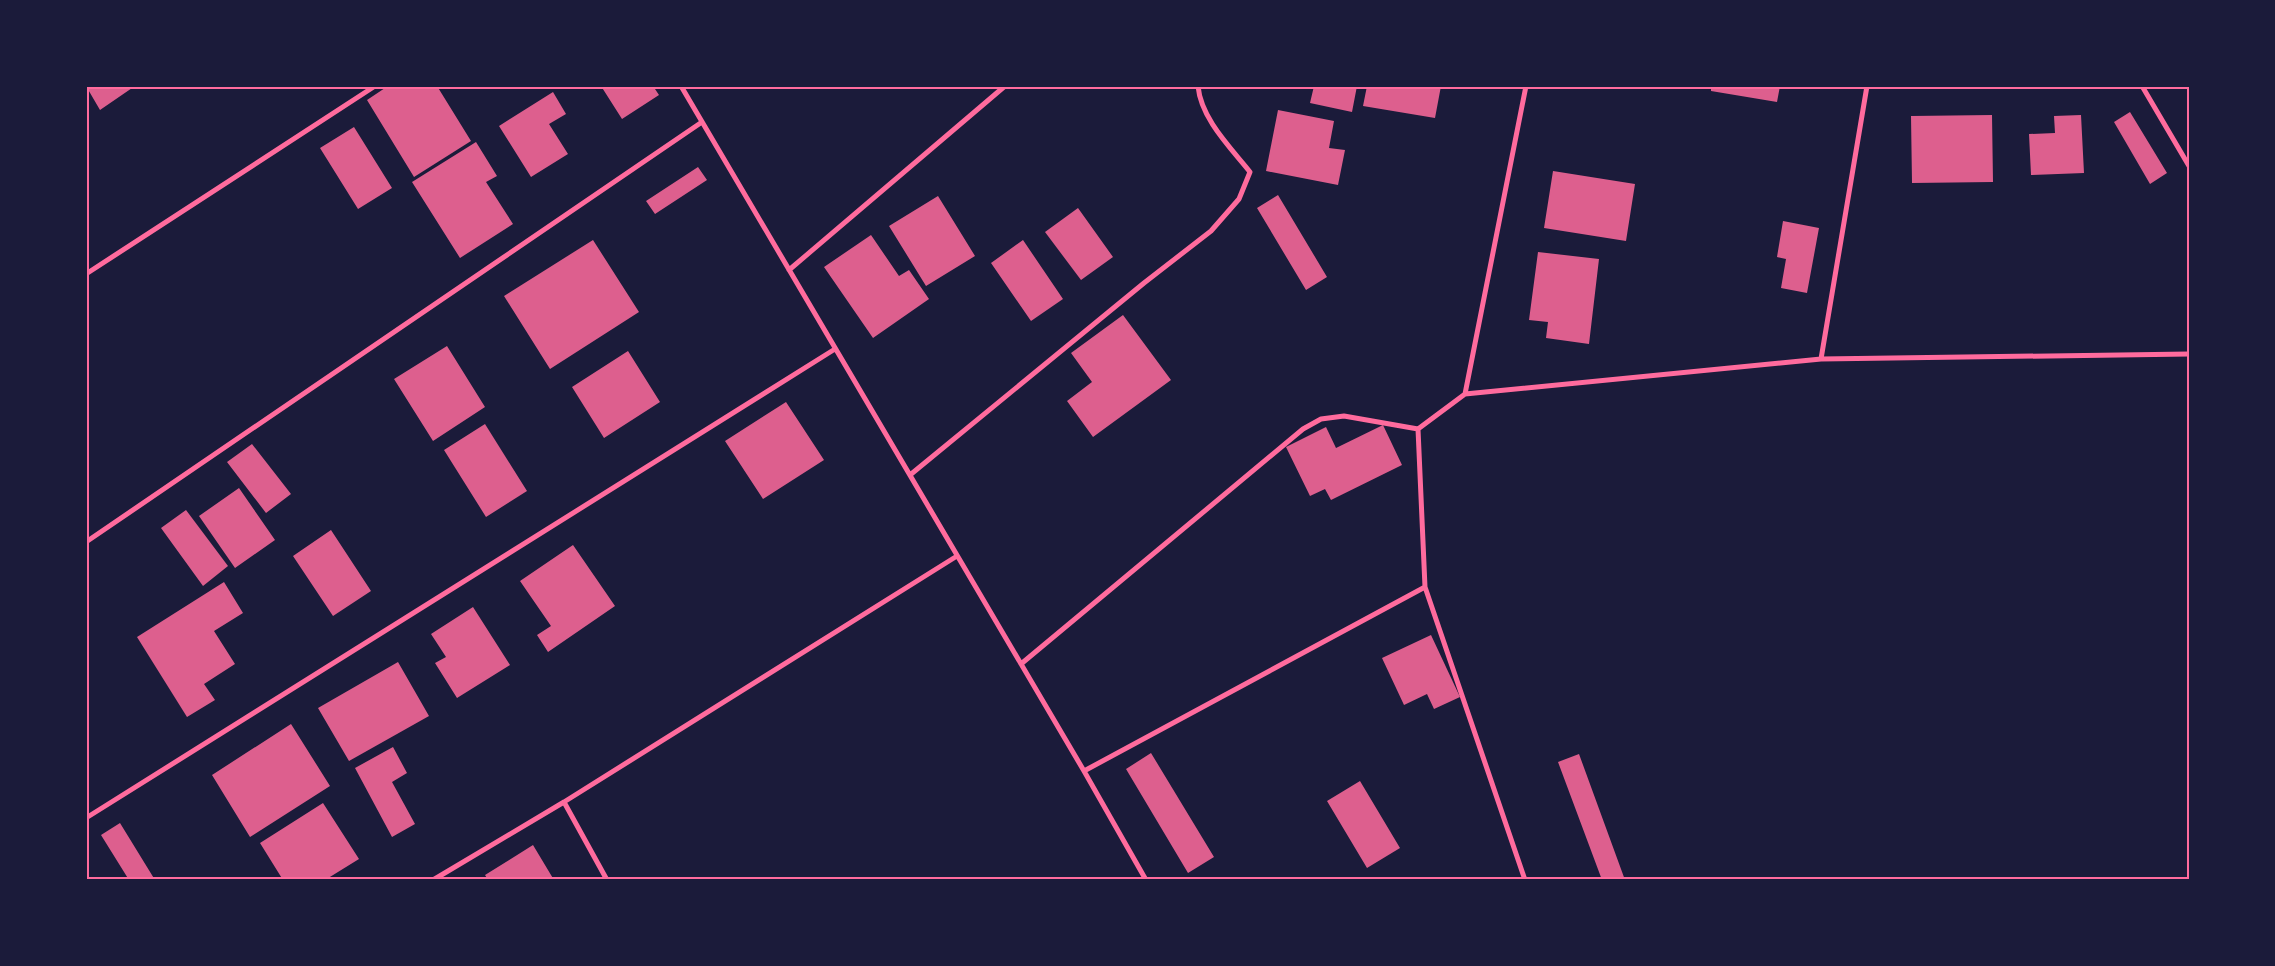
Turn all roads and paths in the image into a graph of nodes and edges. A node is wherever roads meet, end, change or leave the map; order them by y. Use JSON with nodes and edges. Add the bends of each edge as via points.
{"nodes":[{"id":1,"x":375,"y":86,"type":"edge"},
{"id":2,"x":681,"y":86,"type":"edge"},
{"id":3,"x":1005,"y":86,"type":"edge"},
{"id":4,"x":1198,"y":86,"type":"edge"},
{"id":5,"x":1526,"y":86,"type":"edge"},
{"id":6,"x":1867,"y":86,"type":"edge"},
{"id":7,"x":2142,"y":86,"type":"edge"},
{"id":8,"x":702,"y":122,"type":"junction"},
{"id":9,"x":2189,"y":166,"type":"edge"},
{"id":10,"x":789,"y":270,"type":"junction"},
{"id":11,"x":86,"y":274,"type":"edge"},
{"id":12,"x":835,"y":349,"type":"junction"},
{"id":13,"x":2189,"y":354,"type":"edge"},
{"id":14,"x":1821,"y":359,"type":"junction"},
{"id":15,"x":1466,"y":394,"type":"junction"},
{"id":16,"x":1418,"y":428,"type":"junction"},
{"id":17,"x":910,"y":475,"type":"junction"},
{"id":18,"x":86,"y":542,"type":"edge"},
{"id":19,"x":957,"y":556,"type":"junction"},
{"id":20,"x":1425,"y":587,"type":"junction"},
{"id":21,"x":1021,"y":664,"type":"junction"},
{"id":22,"x":1084,"y":771,"type":"junction"},
{"id":23,"x":564,"y":802,"type":"junction"},
{"id":24,"x":86,"y":818,"type":"edge"},
{"id":25,"x":433,"y":880,"type":"edge"},
{"id":26,"x":607,"y":880,"type":"edge"},
{"id":27,"x":1146,"y":880,"type":"edge"},
{"id":28,"x":1525,"y":880,"type":"edge"}],
"edges":[{"from":1,"to":11,"type":"street"},
{"from":2,"to":8,"type":"street"},
{"from":3,"to":10,"type":"street"},
{"from":4,"to":17,"type":"street","via":[[1210,120],[1250,172],[1239,199],[1211,231]]},
{"from":5,"to":15,"type":"street"},
{"from":6,"to":14,"type":"street"},
{"from":7,"to":9,"type":"street"},
{"from":8,"to":10,"type":"street"},
{"from":8,"to":18,"type":"street"},
{"from":10,"to":12,"type":"street"},
{"from":12,"to":17,"type":"street"},
{"from":12,"to":24,"type":"street"},
{"from":13,"to":14,"type":"street"},
{"from":14,"to":15,"type":"street"},
{"from":15,"to":16,"type":"street"},
{"from":16,"to":20,"type":"street"},
{"from":16,"to":21,"type":"street","via":[[1344,416],[1321,419],[1303,429]]},
{"from":17,"to":19,"type":"street"},
{"from":19,"to":21,"type":"street"},
{"from":19,"to":23,"type":"street"},
{"from":20,"to":22,"type":"street"},
{"from":20,"to":28,"type":"street"},
{"from":21,"to":22,"type":"street"},
{"from":22,"to":27,"type":"street"},
{"from":23,"to":25,"type":"street"},
{"from":23,"to":26,"type":"street"}]}
